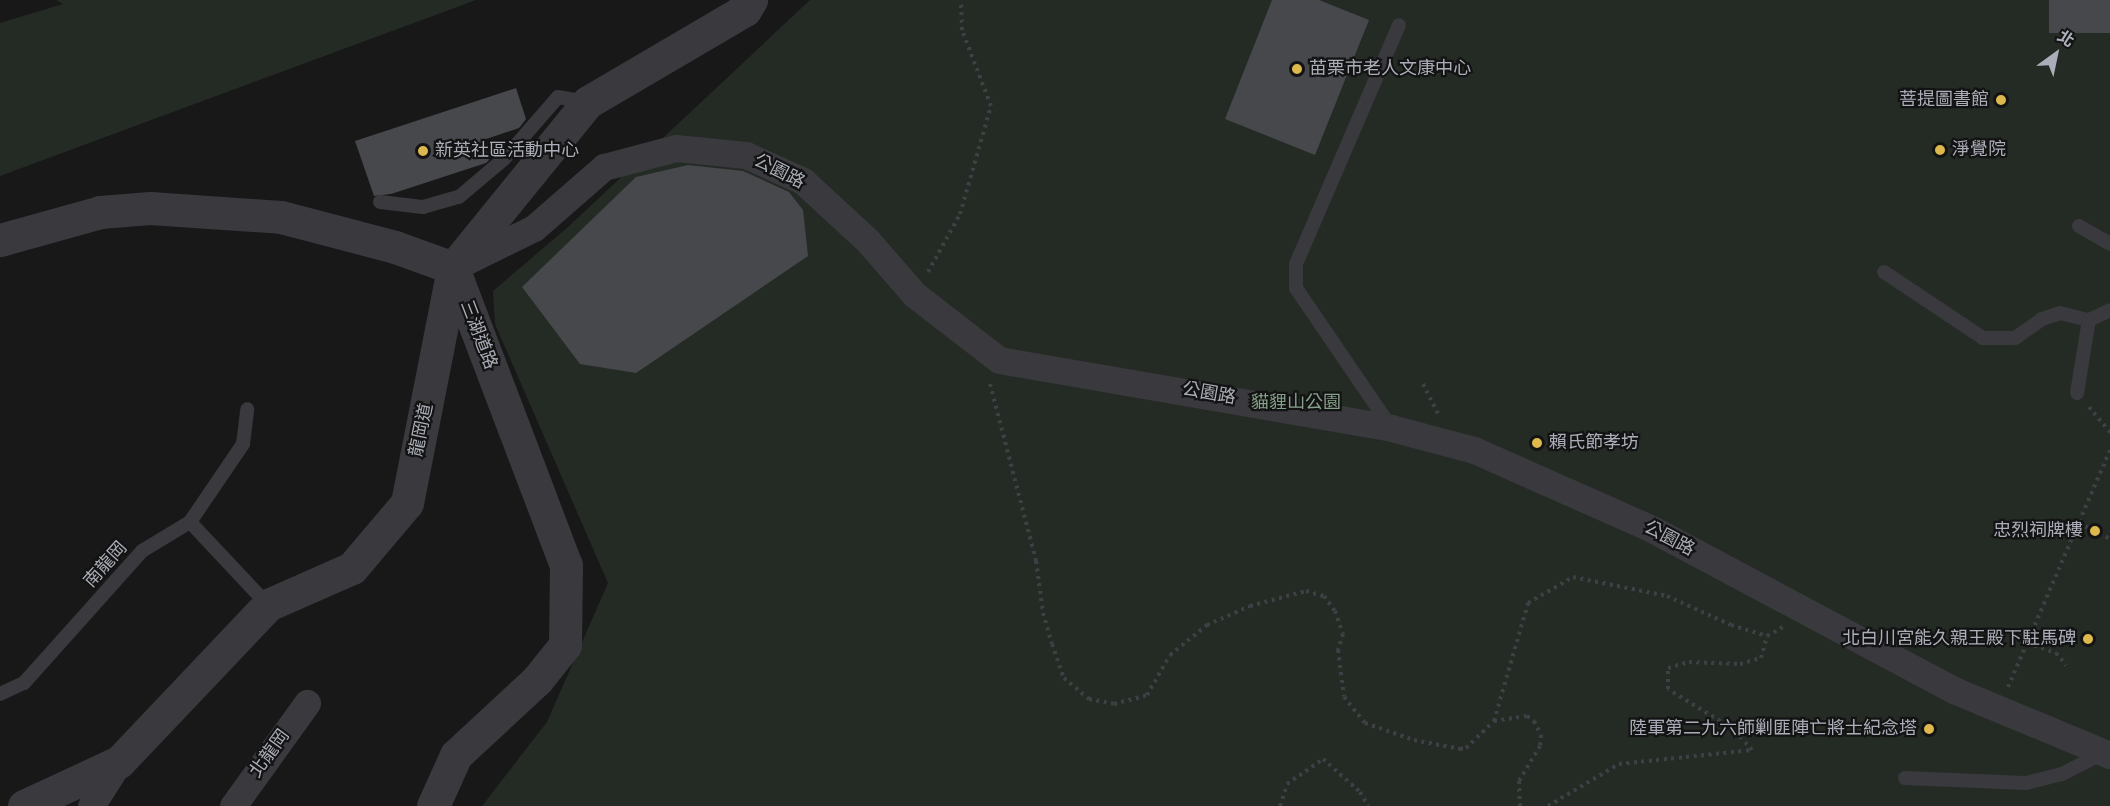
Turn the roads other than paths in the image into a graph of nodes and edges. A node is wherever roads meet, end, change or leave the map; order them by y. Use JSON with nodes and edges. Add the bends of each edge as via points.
{"nodes":[{"id":1,"x":751,"y":0,"type":"edge"},
{"id":2,"x":1399,"y":25,"type":"dead end"},
{"id":3,"x":588,"y":102,"type":"junction"},
{"id":4,"x":380,"y":202,"type":"dead end"},
{"id":5,"x":2079,"y":226,"type":"dead end"},
{"id":6,"x":0,"y":240,"type":"edge"},
{"id":7,"x":2110,"y":244,"type":"edge"},
{"id":8,"x":453,"y":268,"type":"junction"},
{"id":9,"x":1884,"y":272,"type":"dead end"},
{"id":10,"x":2110,"y":310,"type":"edge"},
{"id":11,"x":2089,"y":320,"type":"junction"},
{"id":12,"x":2077,"y":393,"type":"road end"},
{"id":13,"x":247,"y":409,"type":"dead end"},
{"id":14,"x":1391,"y":428,"type":"junction"},
{"id":15,"x":190,"y":522,"type":"junction"},
{"id":16,"x":268,"y":605,"type":"junction"},
{"id":17,"x":0,"y":694,"type":"edge"},
{"id":18,"x":307,"y":703,"type":"dead end"},
{"id":19,"x":2107,"y":754,"type":"edge"},
{"id":20,"x":119,"y":762,"type":"junction"},
{"id":21,"x":1905,"y":778,"type":"dead end"},
{"id":22,"x":24,"y":806,"type":"edge"},
{"id":23,"x":92,"y":806,"type":"edge"},
{"id":24,"x":233,"y":806,"type":"edge"},
{"id":25,"x":433,"y":806,"type":"edge"}],
"edges":[{"from":1,"to":3,"type":"street","name":"龍岡道","via":[[745,10]]},
{"from":2,"to":14,"type":"lane","via":[[1296,264],[1296,288]]},
{"from":3,"to":4,"type":"lane","via":[[558,97],[504,159],[459,197],[423,207]]},
{"from":3,"to":8,"type":"street","name":"龍岡道"},
{"from":5,"to":7,"type":"lane"},
{"from":6,"to":8,"type":"street","via":[[100,212],[150,208],[281,217],[394,247]]},
{"from":8,"to":14,"type":"street","name":"公園路","via":[[534,228],[604,167],[676,148],[746,155],[803,182],[867,240],[915,295],[999,360]]},
{"from":8,"to":16,"type":"street","name":"龍岡道","via":[[407,503],[352,568]]},
{"from":8,"to":25,"type":"street","name":"三湖道路","via":[[566,566],[565,645],[537,680],[456,755]]},
{"from":9,"to":11,"type":"lane","via":[[1983,338],[2015,338],[2042,318],[2060,313]]},
{"from":10,"to":11,"type":"lane"},
{"from":11,"to":12,"type":"lane"},
{"from":13,"to":15,"type":"lane","via":[[243,444]]},
{"from":14,"to":19,"type":"street","name":"公園路","via":[[1474,450],[1652,529],[1956,692]]},
{"from":15,"to":16,"type":"lane"},
{"from":15,"to":17,"type":"lane","name":"南龍岡","via":[[142,551],[24,683]]},
{"from":16,"to":20,"type":"street","name":"龍岡道"},
{"from":18,"to":24,"type":"street","name":"北龍岡"},
{"from":19,"to":21,"type":"lane","via":[[2062,774],[2026,783]]},
{"from":20,"to":22,"type":"street","name":"龍岡道"},
{"from":20,"to":23,"type":"street"}]}
